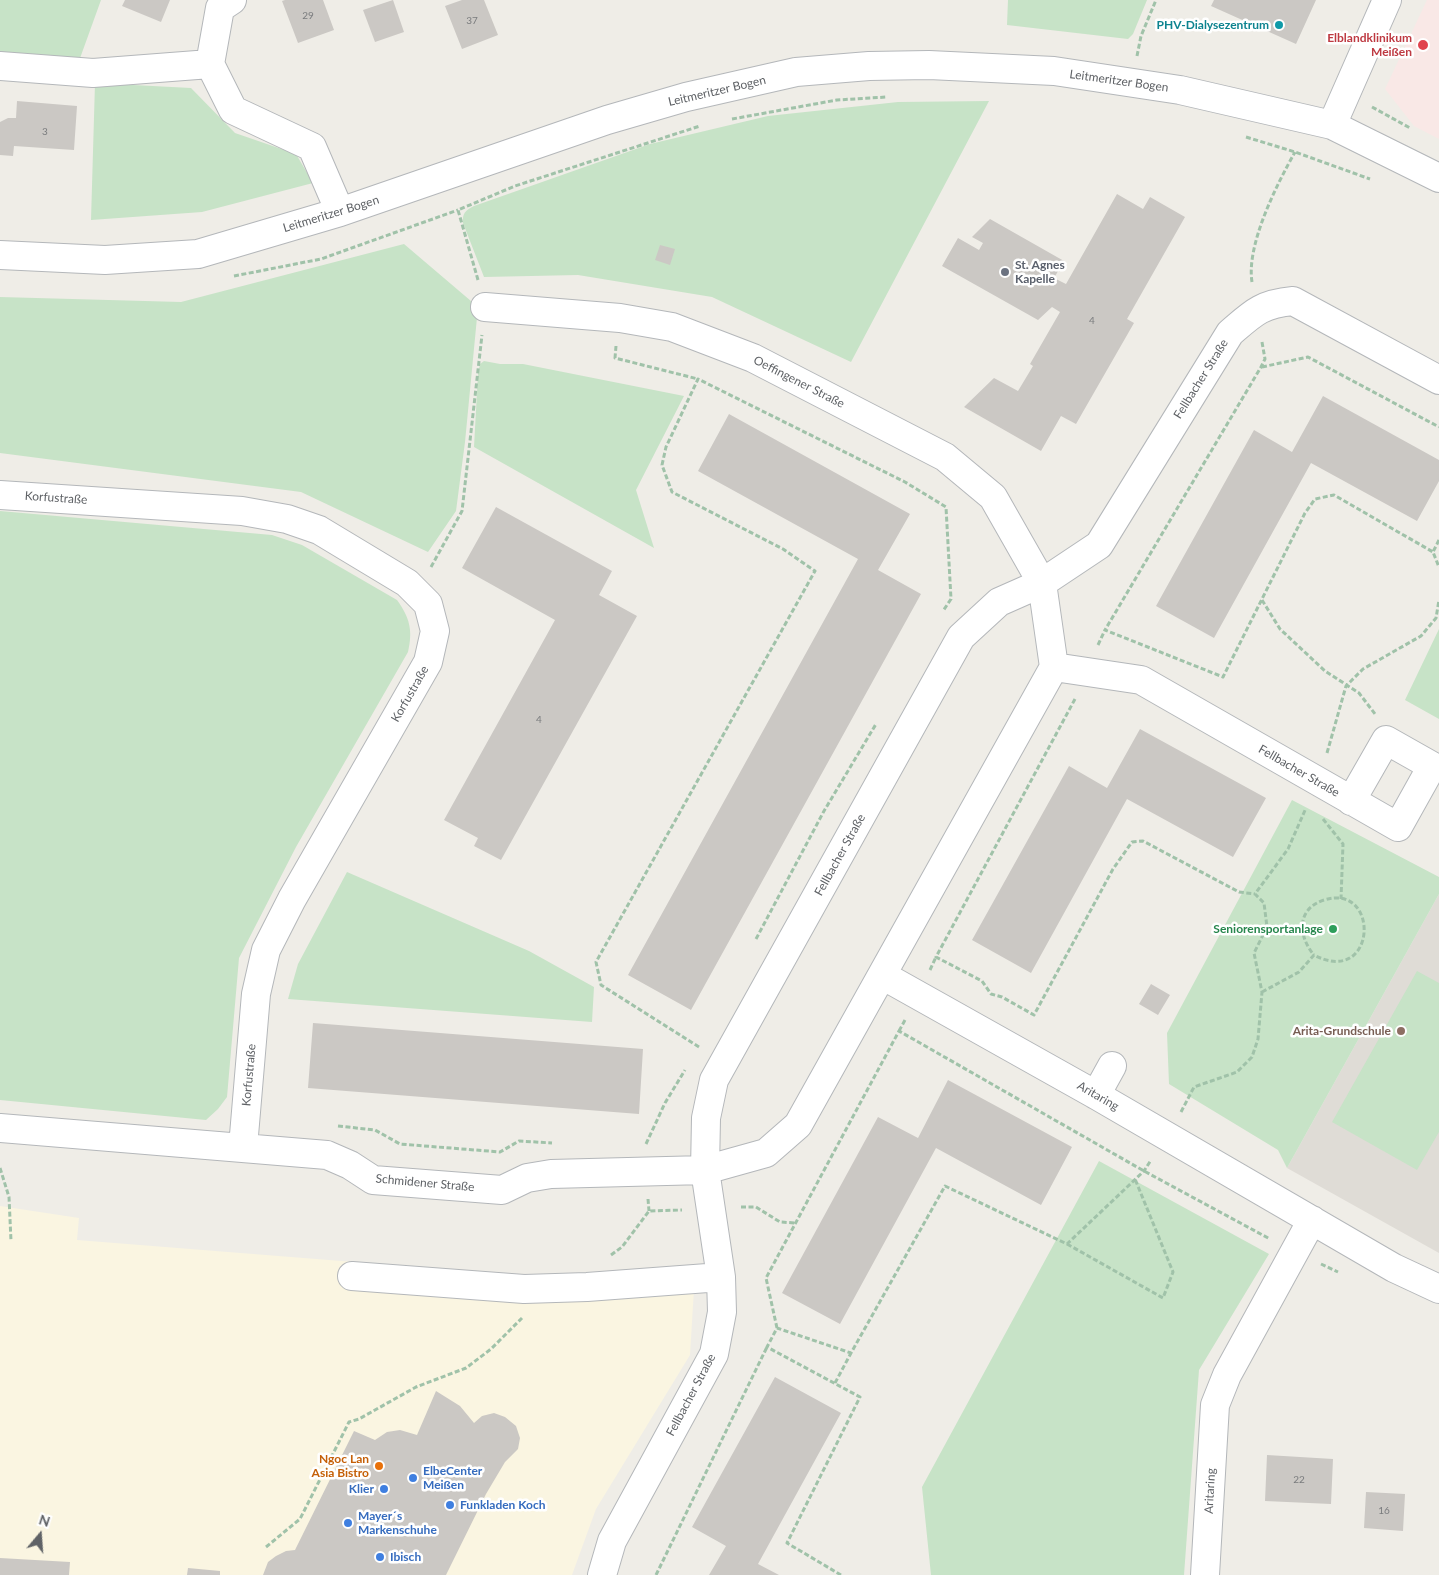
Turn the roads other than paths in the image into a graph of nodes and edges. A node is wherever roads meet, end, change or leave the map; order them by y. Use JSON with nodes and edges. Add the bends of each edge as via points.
{"nodes":[{"id":1,"x":232,"y":0,"type":"edge"},
{"id":2,"x":1387,"y":0,"type":"edge"},
{"id":3,"x":210,"y":64,"type":"junction"},
{"id":4,"x":0,"y":66,"type":"edge"},
{"id":5,"x":1332,"y":125,"type":"junction"},
{"id":6,"x":1439,"y":178,"type":"edge"},
{"id":7,"x":340,"y":212,"type":"junction"},
{"id":8,"x":0,"y":255,"type":"edge"},
{"id":9,"x":485,"y":307,"type":"road end"},
{"id":10,"x":1439,"y":380,"type":"edge"},
{"id":11,"x":0,"y":495,"type":"edge"},
{"id":12,"x":1042,"y":583,"type":"junction"},
{"id":13,"x":1054,"y":667,"type":"junction"},
{"id":14,"x":1351,"y":801,"type":"junction"},
{"id":15,"x":882,"y":975,"type":"junction"},
{"id":16,"x":1112,"y":1066,"type":"dead end"},
{"id":17,"x":1096,"y":1095,"type":"junction"},
{"id":18,"x":0,"y":1128,"type":"edge"},
{"id":19,"x":242,"y":1147,"type":"junction"},
{"id":20,"x":705,"y":1170,"type":"junction"},
{"id":21,"x":1312,"y":1220,"type":"junction"},
{"id":22,"x":352,"y":1276,"type":"dead end"},
{"id":23,"x":721,"y":1277,"type":"junction"},
{"id":24,"x":1439,"y":1289,"type":"edge"},
{"id":25,"x":602,"y":1575,"type":"edge"},
{"id":26,"x":1205,"y":1575,"type":"edge"}],
"edges":[{"from":1,"to":3,"type":"street","via":[[220,8]]},
{"from":2,"to":5,"type":"street"},
{"from":3,"to":4,"type":"street","via":[[93,72]]},
{"from":3,"to":7,"type":"street","via":[[233,110],[312,147]]},
{"from":5,"to":6,"type":"street","name":"Leitmeritzer Bogen"},
{"from":5,"to":7,"type":"street","name":"Leitmeritzer Bogen","via":[[1180,90],[1054,71],[929,65],[796,72],[686,97],[607,120]]},
{"from":7,"to":8,"type":"street","name":"Leitmeritzer Bogen","via":[[198,254],[106,260]]},
{"from":9,"to":12,"type":"street","name":"Oeffingener Straße","via":[[620,318],[672,328],[753,358],[945,457],[993,497]]},
{"from":10,"to":12,"type":"street","name":"Fellbacher Straße","via":[[1293,301],[1272,303],[1257,310],[1230,332],[1100,545]]},
{"from":11,"to":19,"type":"street","name":"Korfustraße","via":[[242,511],[287,519],[319,530],[407,583],[428,604],[435,631],[428,662],[266,950],[256,994]]},
{"from":12,"to":13,"type":"street"},
{"from":12,"to":20,"type":"street","name":"Fellbacher Straße","via":[[998,602],[962,637],[714,1080],[706,1118]]},
{"from":13,"to":14,"type":"street","name":"Fellbacher Straße","via":[[1141,680]]},
{"from":13,"to":15,"type":"street"},
{"from":14,"to":14,"type":"street","name":"Fellbacher Straße","via":[[1398,827],[1432,766],[1386,740]]},
{"from":15,"to":17,"type":"street","name":"Aritaring"},
{"from":15,"to":20,"type":"street","via":[[798,1125],[766,1153]]},
{"from":16,"to":17,"type":"street"},
{"from":17,"to":21,"type":"street","name":"Aritaring"},
{"from":18,"to":19,"type":"street","name":"Schmidener Straße"},
{"from":19,"to":20,"type":"street","name":"Schmidener Straße","via":[[327,1155],[372,1180],[502,1190],[527,1178],[552,1174]]},
{"from":20,"to":23,"type":"street","name":"Fellbacher Straße"},
{"from":21,"to":24,"type":"street","name":"Aritaring","via":[[1394,1268]]},
{"from":21,"to":26,"type":"street","name":"Aritaring","via":[[1227,1375],[1215,1405]]},
{"from":22,"to":23,"type":"street","via":[[530,1289]]},
{"from":23,"to":25,"type":"street","name":"Fellbacher Straße","via":[[722,1312],[714,1354],[612,1541]]}]}
